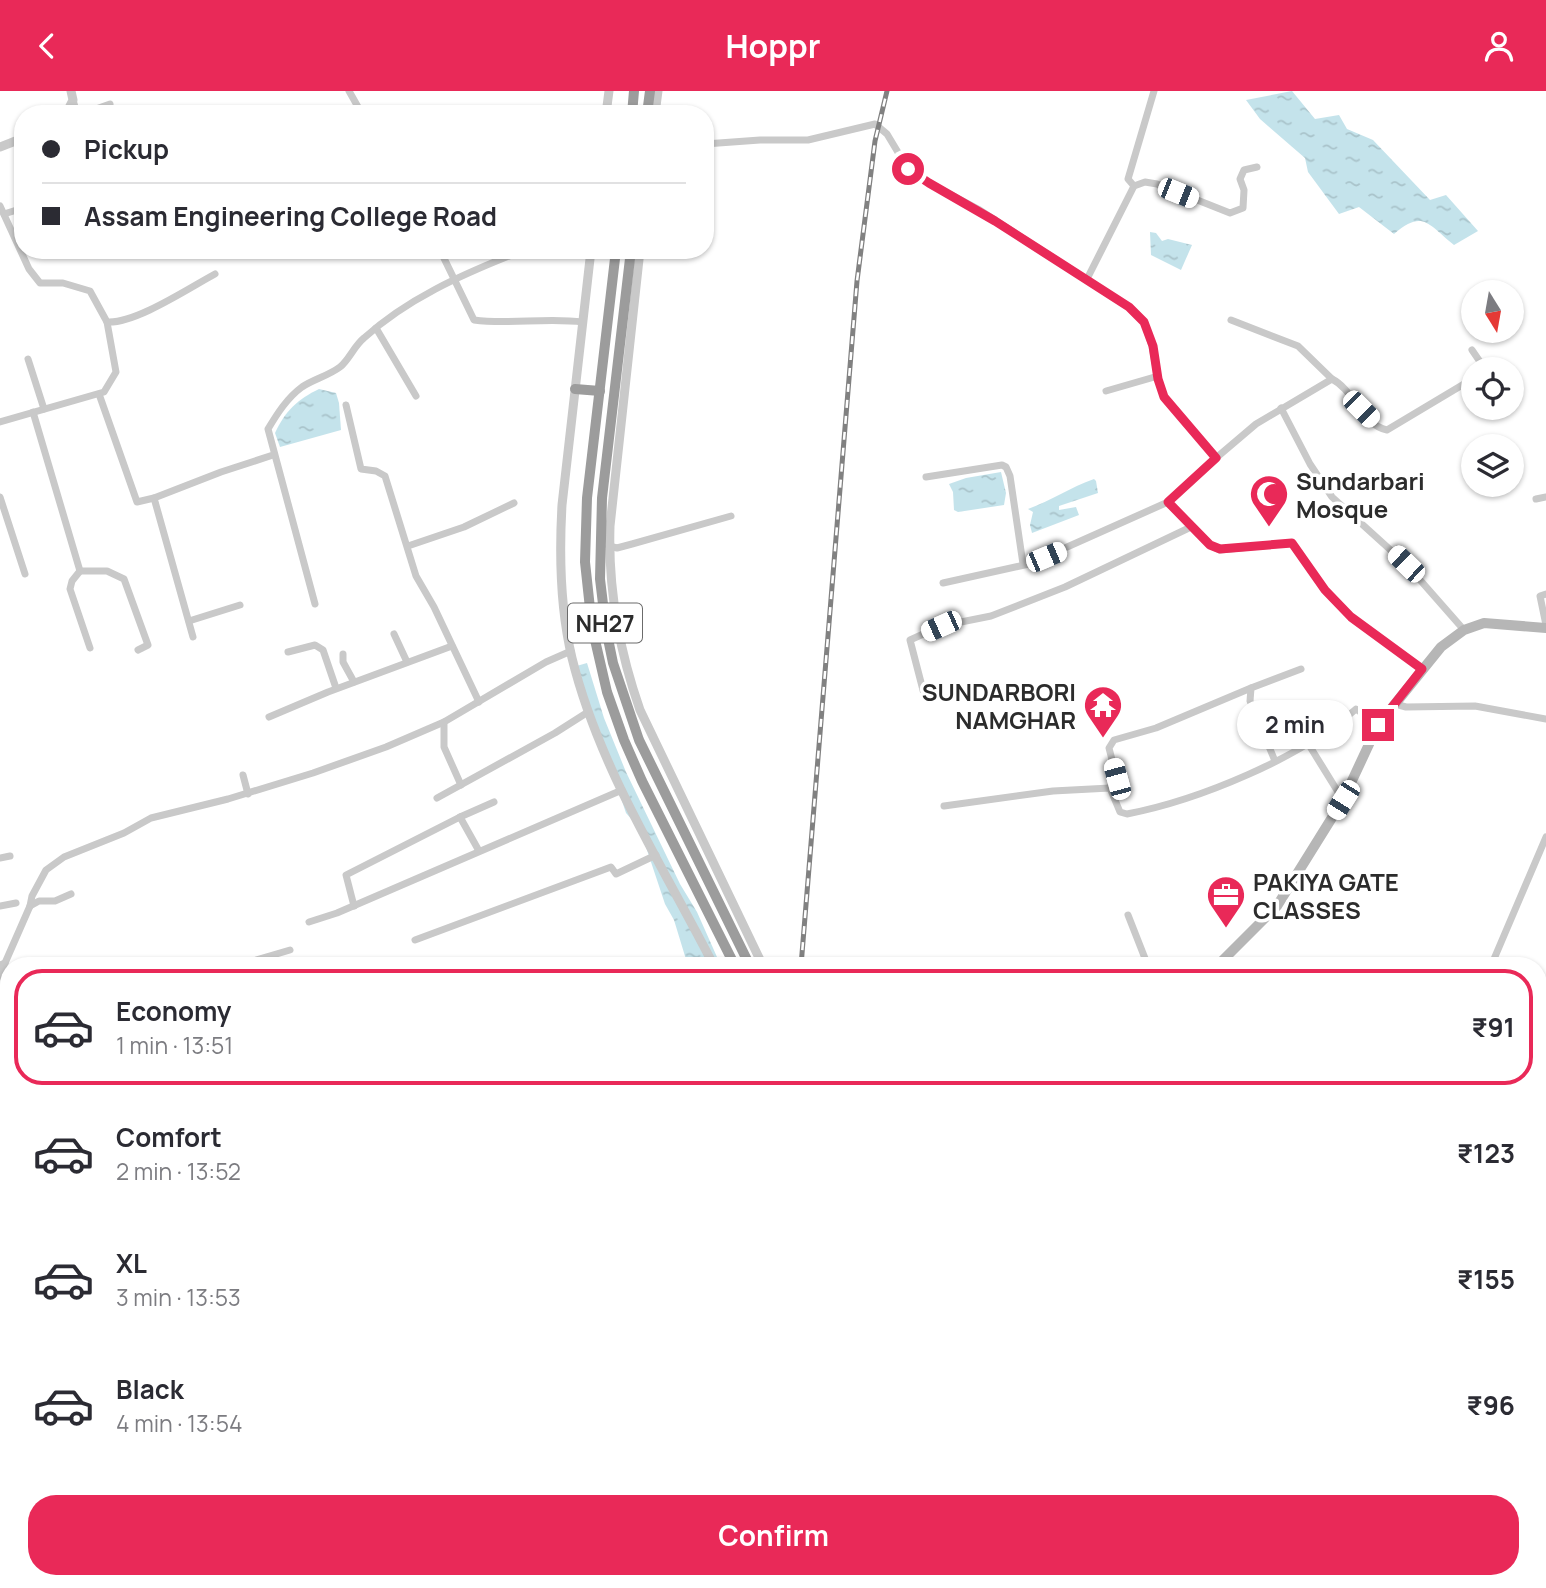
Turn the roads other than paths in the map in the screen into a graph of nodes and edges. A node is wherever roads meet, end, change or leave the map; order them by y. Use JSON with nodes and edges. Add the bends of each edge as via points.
{"nodes":[{"id":1,"x":1154,"y":91,"type":"edge"},
{"id":2,"x":110,"y":104,"type":"dead end"},
{"id":3,"x":107,"y":105,"type":"edge"},
{"id":4,"x":714,"y":143,"type":"edge"},
{"id":5,"x":1257,"y":167,"type":"dead end"},
{"id":6,"x":1134,"y":186,"type":"junction"},
{"id":7,"x":2,"y":210,"type":"edge"},
{"id":8,"x":14,"y":236,"type":"edge"},
{"id":9,"x":24,"y":259,"type":"edge"},
{"id":10,"x":444,"y":259,"type":"edge"},
{"id":11,"x":503,"y":259,"type":"edge"},
{"id":12,"x":590,"y":259,"type":"edge"},
{"id":13,"x":615,"y":259,"type":"edge"},
{"id":14,"x":630,"y":259,"type":"edge"},
{"id":15,"x":639,"y":259,"type":"edge"},
{"id":16,"x":215,"y":274,"type":"dead end"},
{"id":17,"x":1087,"y":279,"type":"junction"},
{"id":18,"x":453,"y":281,"type":"junction"},
{"id":19,"x":1231,"y":320,"type":"dead end"},
{"id":20,"x":107,"y":322,"type":"junction"},
{"id":21,"x":583,"y":322,"type":"junction"},
{"id":22,"x":376,"y":328,"type":"junction"},
{"id":23,"x":1472,"y":350,"type":"dead end"},
{"id":24,"x":1477,"y":357,"type":"edge"},
{"id":25,"x":29,"y":359,"type":"dead end"},
{"id":26,"x":1158,"y":376,"type":"junction"},
{"id":27,"x":1332,"y":379,"type":"junction"},
{"id":28,"x":1461,"y":387,"type":"edge"},
{"id":29,"x":575,"y":389,"type":"junction"},
{"id":30,"x":600,"y":391,"type":"junction"},
{"id":31,"x":1106,"y":391,"type":"dead end"},
{"id":32,"x":99,"y":394,"type":"junction"},
{"id":33,"x":416,"y":396,"type":"dead end"},
{"id":34,"x":346,"y":405,"type":"dead end"},
{"id":35,"x":1281,"y":408,"type":"junction"},
{"id":36,"x":44,"y":409,"type":"junction"},
{"id":37,"x":33,"y":412,"type":"junction"},
{"id":38,"x":0,"y":420,"type":"edge"},
{"id":39,"x":273,"y":455,"type":"junction"},
{"id":40,"x":1216,"y":458,"type":"junction"},
{"id":41,"x":926,"y":477,"type":"dead end"},
{"id":42,"x":0,"y":496,"type":"edge"},
{"id":43,"x":1546,"y":497,"type":"edge"},
{"id":44,"x":154,"y":498,"type":"junction"},
{"id":45,"x":1536,"y":499,"type":"dead end"},
{"id":46,"x":1168,"y":502,"type":"junction"},
{"id":47,"x":514,"y":503,"type":"dead end"},
{"id":48,"x":731,"y":516,"type":"dead end"},
{"id":49,"x":1191,"y":527,"type":"junction"},
{"id":50,"x":408,"y":546,"type":"junction"},
{"id":51,"x":609,"y":546,"type":"junction"},
{"id":52,"x":1023,"y":565,"type":"junction"},
{"id":53,"x":80,"y":571,"type":"junction"},
{"id":54,"x":25,"y":574,"type":"dead end"},
{"id":55,"x":943,"y":583,"type":"dead end"},
{"id":56,"x":1546,"y":594,"type":"edge"},
{"id":57,"x":315,"y":604,"type":"dead end"},
{"id":58,"x":240,"y":605,"type":"dead end"},
{"id":59,"x":189,"y":621,"type":"junction"},
{"id":60,"x":1546,"y":626,"type":"edge"},
{"id":61,"x":1464,"y":629,"type":"junction"},
{"id":62,"x":394,"y":634,"type":"dead end"},
{"id":63,"x":193,"y":637,"type":"dead end"},
{"id":64,"x":452,"y":646,"type":"junction"},
{"id":65,"x":90,"y":648,"type":"dead end"},
{"id":66,"x":138,"y":650,"type":"dead end"},
{"id":67,"x":570,"y":651,"type":"junction"},
{"id":68,"x":288,"y":652,"type":"dead end"},
{"id":69,"x":343,"y":654,"type":"dead end"},
{"id":70,"x":407,"y":662,"type":"junction"},
{"id":71,"x":1301,"y":669,"type":"dead end"},
{"id":72,"x":1422,"y":669,"type":"junction"},
{"id":73,"x":354,"y":682,"type":"junction"},
{"id":74,"x":336,"y":688,"type":"junction"},
{"id":75,"x":1251,"y":688,"type":"junction"},
{"id":76,"x":924,"y":694,"type":"dead end"},
{"id":77,"x":479,"y":702,"type":"junction"},
{"id":78,"x":1395,"y":704,"type":"junction"},
{"id":79,"x":588,"y":712,"type":"junction"},
{"id":80,"x":269,"y":717,"type":"dead end"},
{"id":81,"x":1546,"y":719,"type":"edge"},
{"id":82,"x":444,"y":722,"type":"junction"},
{"id":83,"x":1378,"y":725,"type":"junction"},
{"id":84,"x":1309,"y":745,"type":"junction"},
{"id":85,"x":1275,"y":761,"type":"junction"},
{"id":86,"x":243,"y":775,"type":"dead end"},
{"id":87,"x":461,"y":785,"type":"junction"},
{"id":88,"x":1110,"y":788,"type":"junction"},
{"id":89,"x":622,"y":790,"type":"junction"},
{"id":90,"x":248,"y":794,"type":"junction"},
{"id":91,"x":437,"y":797,"type":"dead end"},
{"id":92,"x":1343,"y":800,"type":"junction"},
{"id":93,"x":494,"y":802,"type":"dead end"},
{"id":94,"x":944,"y":806,"type":"dead end"},
{"id":95,"x":460,"y":817,"type":"junction"},
{"id":96,"x":1546,"y":837,"type":"edge"},
{"id":97,"x":479,"y":851,"type":"junction"},
{"id":98,"x":656,"y":855,"type":"junction"},
{"id":99,"x":10,"y":856,"type":"dead end"},
{"id":100,"x":0,"y":858,"type":"edge"},
{"id":101,"x":71,"y":894,"type":"dead end"},
{"id":102,"x":16,"y":902,"type":"dead end"},
{"id":103,"x":354,"y":905,"type":"junction"},
{"id":104,"x":0,"y":906,"type":"edge"},
{"id":105,"x":30,"y":906,"type":"junction"},
{"id":106,"x":1128,"y":915,"type":"dead end"},
{"id":107,"x":309,"y":922,"type":"dead end"},
{"id":108,"x":415,"y":940,"type":"dead end"},
{"id":109,"x":290,"y":950,"type":"dead end"},
{"id":110,"x":6,"y":957,"type":"edge"},
{"id":111,"x":266,"y":957,"type":"edge"},
{"id":112,"x":708,"y":957,"type":"edge"},
{"id":113,"x":730,"y":957,"type":"edge"},
{"id":114,"x":746,"y":957,"type":"edge"},
{"id":115,"x":759,"y":957,"type":"edge"},
{"id":116,"x":1144,"y":957,"type":"edge"},
{"id":117,"x":1226,"y":957,"type":"edge"},
{"id":118,"x":1495,"y":957,"type":"edge"}],
"edges":[{"from":1,"to":6,"type":"street","via":[[1128,179]]},
{"from":2,"to":3,"type":"street"},
{"from":4,"to":17,"type":"street","via":[[808,140],[875,124],[896,146],[908,169]]},
{"from":5,"to":6,"type":"street","via":[[1244,170],[1240,179],[1242,208],[1230,213],[1157,184]]},
{"from":6,"to":17,"type":"street"},
{"from":7,"to":8,"type":"street"},
{"from":9,"to":20,"type":"street","via":[[40,283],[63,283],[90,291]]},
{"from":10,"to":18,"type":"street"},
{"from":11,"to":18,"type":"street"},
{"from":12,"to":21,"type":"street"},
{"from":13,"to":30,"type":"highway","number":"NH27"},
{"from":14,"to":114,"type":"highway","number":"NH27","via":[[602,498],[600,579],[606,629],[639,740]]},
{"from":15,"to":51,"type":"street"},
{"from":16,"to":20,"type":"street","via":[[162,303],[117,323]]},
{"from":17,"to":26,"type":"street","via":[[1144,322]]},
{"from":18,"to":21,"type":"street","via":[[474,320]]},
{"from":18,"to":22,"type":"street","via":[[412,301]]},
{"from":19,"to":27,"type":"street","via":[[1298,346]]},
{"from":20,"to":32,"type":"street","via":[[116,372]]},
{"from":21,"to":29,"type":"street"},
{"from":22,"to":33,"type":"street"},
{"from":22,"to":39,"type":"street","via":[[342,366],[302,387],[280,408],[268,429]]},
{"from":23,"to":24,"type":"street"},
{"from":25,"to":36,"type":"street"},
{"from":26,"to":31,"type":"street"},
{"from":26,"to":40,"type":"street","via":[[1164,397]]},
{"from":27,"to":28,"type":"street","via":[[1342,384],[1379,428],[1387,430]]},
{"from":27,"to":35,"type":"street"},
{"from":29,"to":30,"type":"highway"},
{"from":29,"to":67,"type":"street","via":[[560,545]]},
{"from":30,"to":113,"type":"highway","number":"NH27","via":[[587,498],[585,562],[600,667],[642,781]]},
{"from":32,"to":36,"type":"street"},
{"from":32,"to":44,"type":"street","via":[[137,502]]},
{"from":34,"to":50,"type":"street","via":[[362,469],[385,476]]},
{"from":35,"to":40,"type":"street"},
{"from":35,"to":61,"type":"street","via":[[1332,497],[1406,564]]},
{"from":36,"to":37,"type":"street"},
{"from":37,"to":38,"type":"street"},
{"from":37,"to":53,"type":"street"},
{"from":39,"to":44,"type":"street"},
{"from":39,"to":57,"type":"street"},
{"from":40,"to":46,"type":"street"},
{"from":41,"to":52,"type":"street","via":[[1006,467]]},
{"from":42,"to":54,"type":"street"},
{"from":43,"to":45,"type":"street"},
{"from":44,"to":59,"type":"street"},
{"from":46,"to":49,"type":"street"},
{"from":46,"to":52,"type":"street"},
{"from":47,"to":50,"type":"street"},
{"from":48,"to":51,"type":"street","via":[[617,548]]},
{"from":49,"to":72,"type":"street","via":[[1220,549],[1292,543],[1351,617]]},
{"from":49,"to":76,"type":"street","via":[[1065,587],[910,640]]},
{"from":50,"to":64,"type":"street","via":[[416,576]]},
{"from":51,"to":115,"type":"street","via":[[615,615],[632,689]]},
{"from":52,"to":55,"type":"street"},
{"from":53,"to":65,"type":"street","via":[[70,589]]},
{"from":53,"to":66,"type":"street","via":[[107,571],[124,579],[148,645]]},
{"from":56,"to":60,"type":"street","via":[[1540,596]]},
{"from":58,"to":59,"type":"street"},
{"from":59,"to":63,"type":"street"},
{"from":60,"to":61,"type":"main road","via":[[1484,623]]},
{"from":61,"to":72,"type":"main road"},
{"from":62,"to":70,"type":"street"},
{"from":64,"to":70,"type":"street"},
{"from":64,"to":77,"type":"street"},
{"from":67,"to":77,"type":"street"},
{"from":67,"to":79,"type":"street"},
{"from":68,"to":74,"type":"street","via":[[315,645],[323,650]]},
{"from":69,"to":73,"type":"street","via":[[342,662]]},
{"from":70,"to":73,"type":"street"},
{"from":71,"to":75,"type":"street"},
{"from":72,"to":78,"type":"main road"},
{"from":73,"to":74,"type":"street"},
{"from":74,"to":80,"type":"street"},
{"from":75,"to":85,"type":"street","via":[[1250,701]]},
{"from":75,"to":88,"type":"street","via":[[1156,728],[1114,740],[1109,748],[1117,779]]},
{"from":77,"to":82,"type":"street"},
{"from":78,"to":81,"type":"street","via":[[1475,705]]},
{"from":78,"to":83,"type":"main road"},
{"from":79,"to":87,"type":"street"},
{"from":79,"to":89,"type":"street"},
{"from":82,"to":87,"type":"street","via":[[444,747]]},
{"from":82,"to":90,"type":"street"},
{"from":83,"to":84,"type":"street","via":[[1356,709]]},
{"from":83,"to":92,"type":"main road"},
{"from":84,"to":85,"type":"street"},
{"from":84,"to":92,"type":"street"},
{"from":85,"to":88,"type":"street","via":[[1175,802],[1127,814],[1121,812]]},
{"from":86,"to":90,"type":"street"},
{"from":87,"to":91,"type":"street"},
{"from":88,"to":94,"type":"street"},
{"from":89,"to":97,"type":"street"},
{"from":89,"to":98,"type":"street"},
{"from":90,"to":105,"type":"street","via":[[151,818],[124,834],[64,857],[46,870]]},
{"from":92,"to":117,"type":"main road","via":[[1276,906]]},
{"from":93,"to":95,"type":"street"},
{"from":95,"to":97,"type":"street"},
{"from":95,"to":103,"type":"street","via":[[346,875]]},
{"from":96,"to":118,"type":"street"},
{"from":97,"to":103,"type":"street"},
{"from":98,"to":108,"type":"street","via":[[616,874],[611,867]]},
{"from":98,"to":112,"type":"street"},
{"from":99,"to":100,"type":"street"},
{"from":101,"to":105,"type":"street"},
{"from":102,"to":104,"type":"street"},
{"from":103,"to":107,"type":"street"},
{"from":105,"to":110,"type":"street"},
{"from":106,"to":116,"type":"street"},
{"from":109,"to":111,"type":"street"}]}
